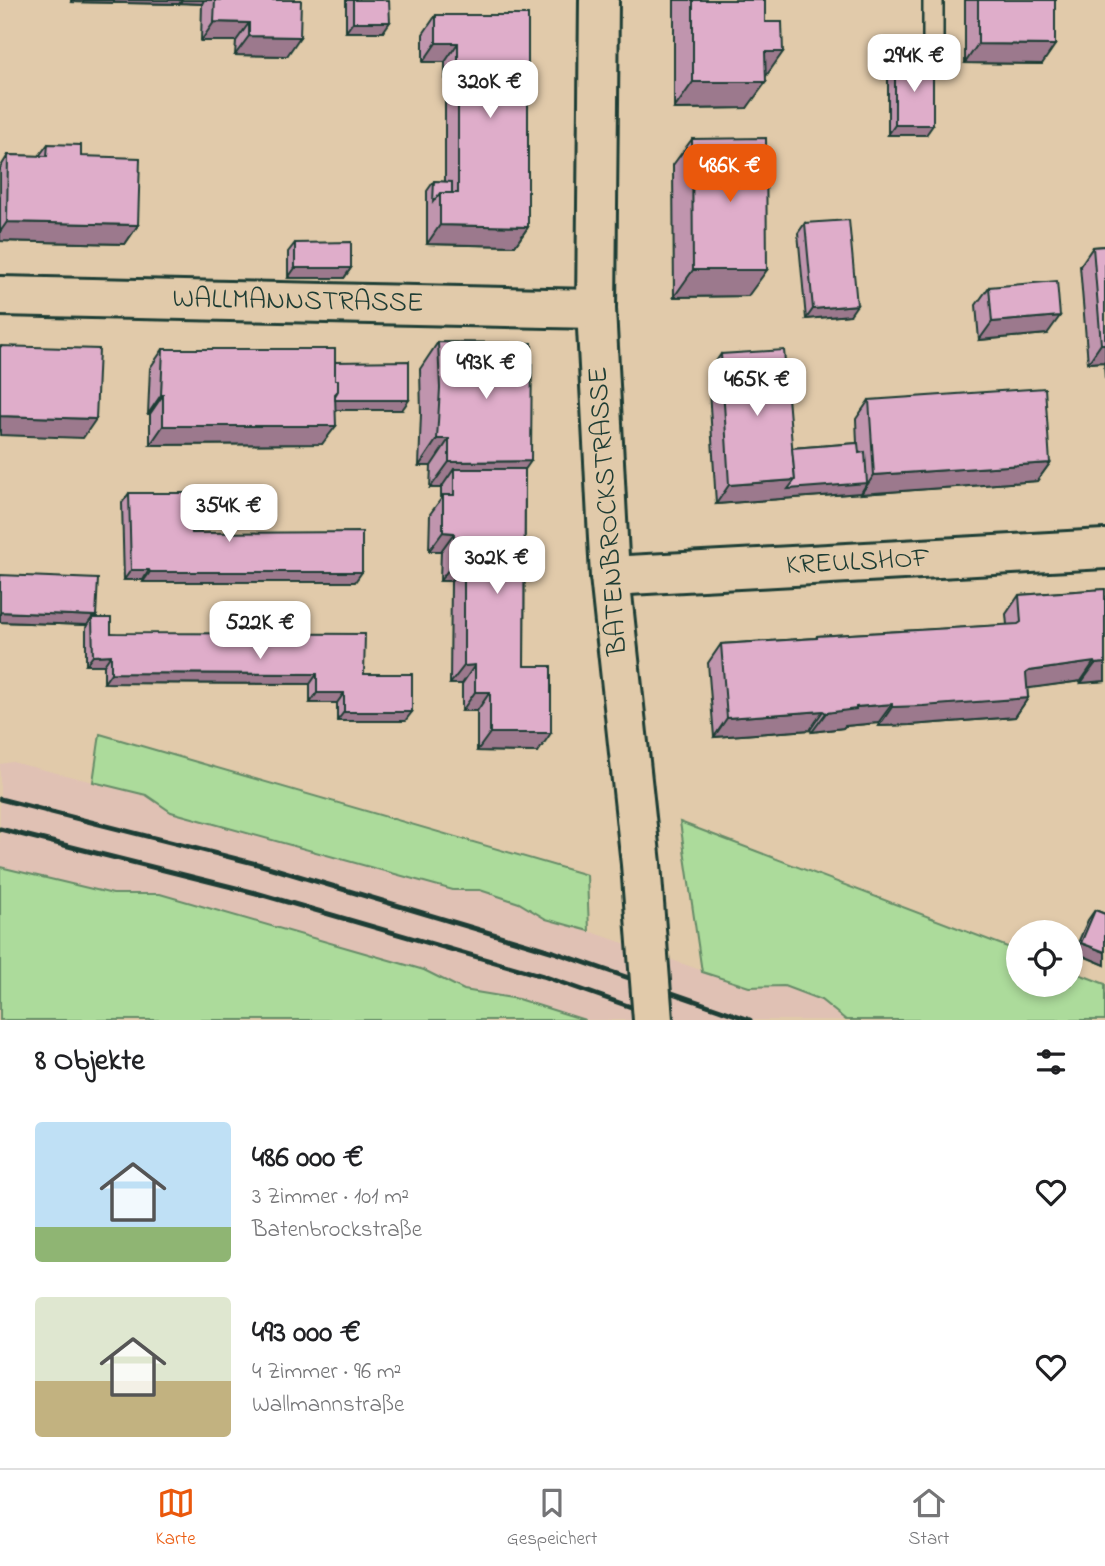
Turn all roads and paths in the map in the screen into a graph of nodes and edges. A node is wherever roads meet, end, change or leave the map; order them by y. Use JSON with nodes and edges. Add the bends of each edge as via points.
{"nodes":[{"id":1,"x":599,"y":0,"type":"edge"},
{"id":2,"x":933,"y":0,"type":"edge"},
{"id":3,"x":933,"y":52,"type":"dead end"},
{"id":4,"x":0,"y":296,"type":"edge"},
{"id":5,"x":596,"y":309,"type":"junction"},
{"id":6,"x":1105,"y":549,"type":"edge"},
{"id":7,"x":610,"y":576,"type":"junction"},
{"id":8,"x":653,"y":1020,"type":"edge"}],
"edges":[{"from":1,"to":5,"type":"street","name":"BATENBROCKSTRASSE"},
{"from":2,"to":3,"type":"lane"},
{"from":4,"to":5,"type":"street","name":"WALLMANNSTRASSE"},
{"from":5,"to":7,"type":"street","name":"BATENBROCKSTRASSE"},
{"from":6,"to":7,"type":"street","name":"KREULSHOF"},
{"from":7,"to":8,"type":"street","name":"BATENBROCKSTRASSE","bridge":true}]}
